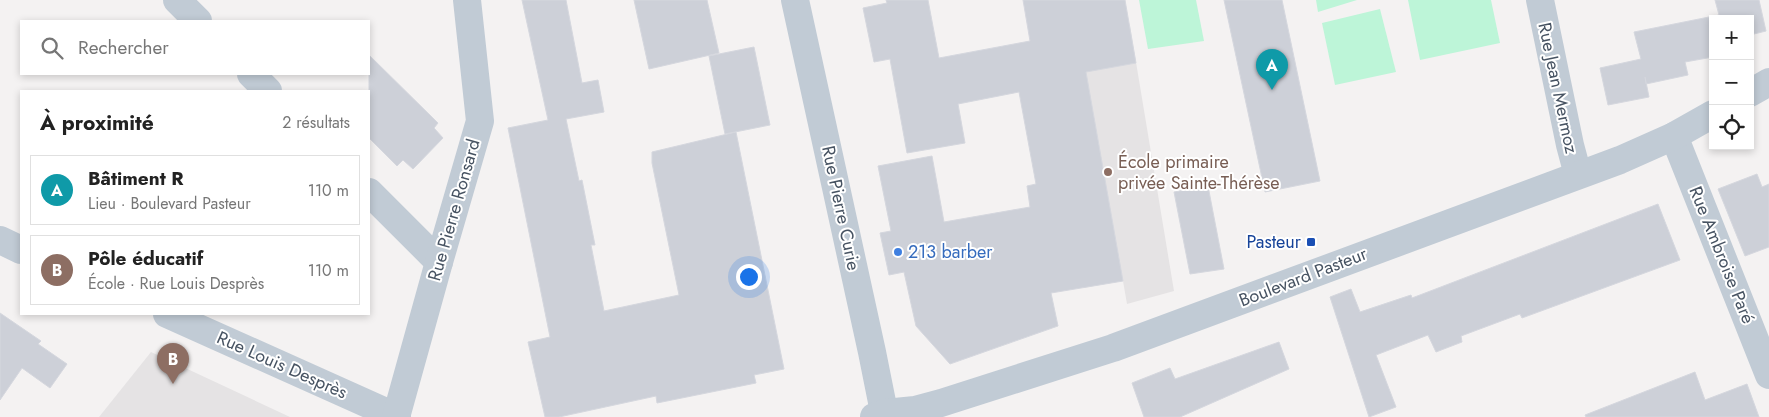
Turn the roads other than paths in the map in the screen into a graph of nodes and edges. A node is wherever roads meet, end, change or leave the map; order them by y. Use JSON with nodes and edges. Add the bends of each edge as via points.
{"nodes":[{"id":1,"x":177,"y":0,"type":"edge"},
{"id":2,"x":467,"y":0,"type":"edge"},
{"id":3,"x":795,"y":0,"type":"edge"},
{"id":4,"x":1540,"y":0,"type":"edge"},
{"id":5,"x":197,"y":20,"type":"edge"},
{"id":6,"x":252,"y":75,"type":"edge"},
{"id":7,"x":1769,"y":82,"type":"edge"},
{"id":8,"x":267,"y":90,"type":"edge"},
{"id":9,"x":1754,"y":91,"type":"edge"},
{"id":10,"x":1709,"y":116,"type":"edge"},
{"id":11,"x":1674,"y":136,"type":"junction"},
{"id":12,"x":1578,"y":175,"type":"junction"},
{"id":13,"x":370,"y":193,"type":"edge"},
{"id":14,"x":0,"y":240,"type":"edge"},
{"id":15,"x":20,"y":250,"type":"edge"},
{"id":16,"x":438,"y":262,"type":"junction"},
{"id":17,"x":169,"y":315,"type":"edge"},
{"id":18,"x":1769,"y":375,"type":"edge"},
{"id":19,"x":882,"y":416,"type":"edge"},
{"id":20,"x":396,"y":417,"type":"edge"}],
"edges":[{"from":1,"to":5,"type":"street"},
{"from":2,"to":16,"type":"street","name":"Rue Pierre Ronsard","via":[[480,121]]},
{"from":3,"to":19,"type":"street","name":"Rue Pierre Curie"},
{"from":4,"to":12,"type":"street","name":"Rue Jean Mermoz"},
{"from":6,"to":8,"type":"street"},
{"from":7,"to":9,"type":"street"},
{"from":10,"to":11,"type":"street","name":"Boulevard Pasteur"},
{"from":11,"to":12,"type":"street","name":"Boulevard Pasteur"},
{"from":11,"to":18,"type":"street","name":"Rue Ambroise Paré"},
{"from":12,"to":19,"type":"street","name":"Boulevard Pasteur","via":[[1113,348],[941,403]]},
{"from":13,"to":16,"type":"street"},
{"from":14,"to":15,"type":"street"},
{"from":16,"to":20,"type":"street","name":"Rue Pierre Ronsard"},
{"from":17,"to":20,"type":"street","name":"Rue Louis Desprès"}]}
